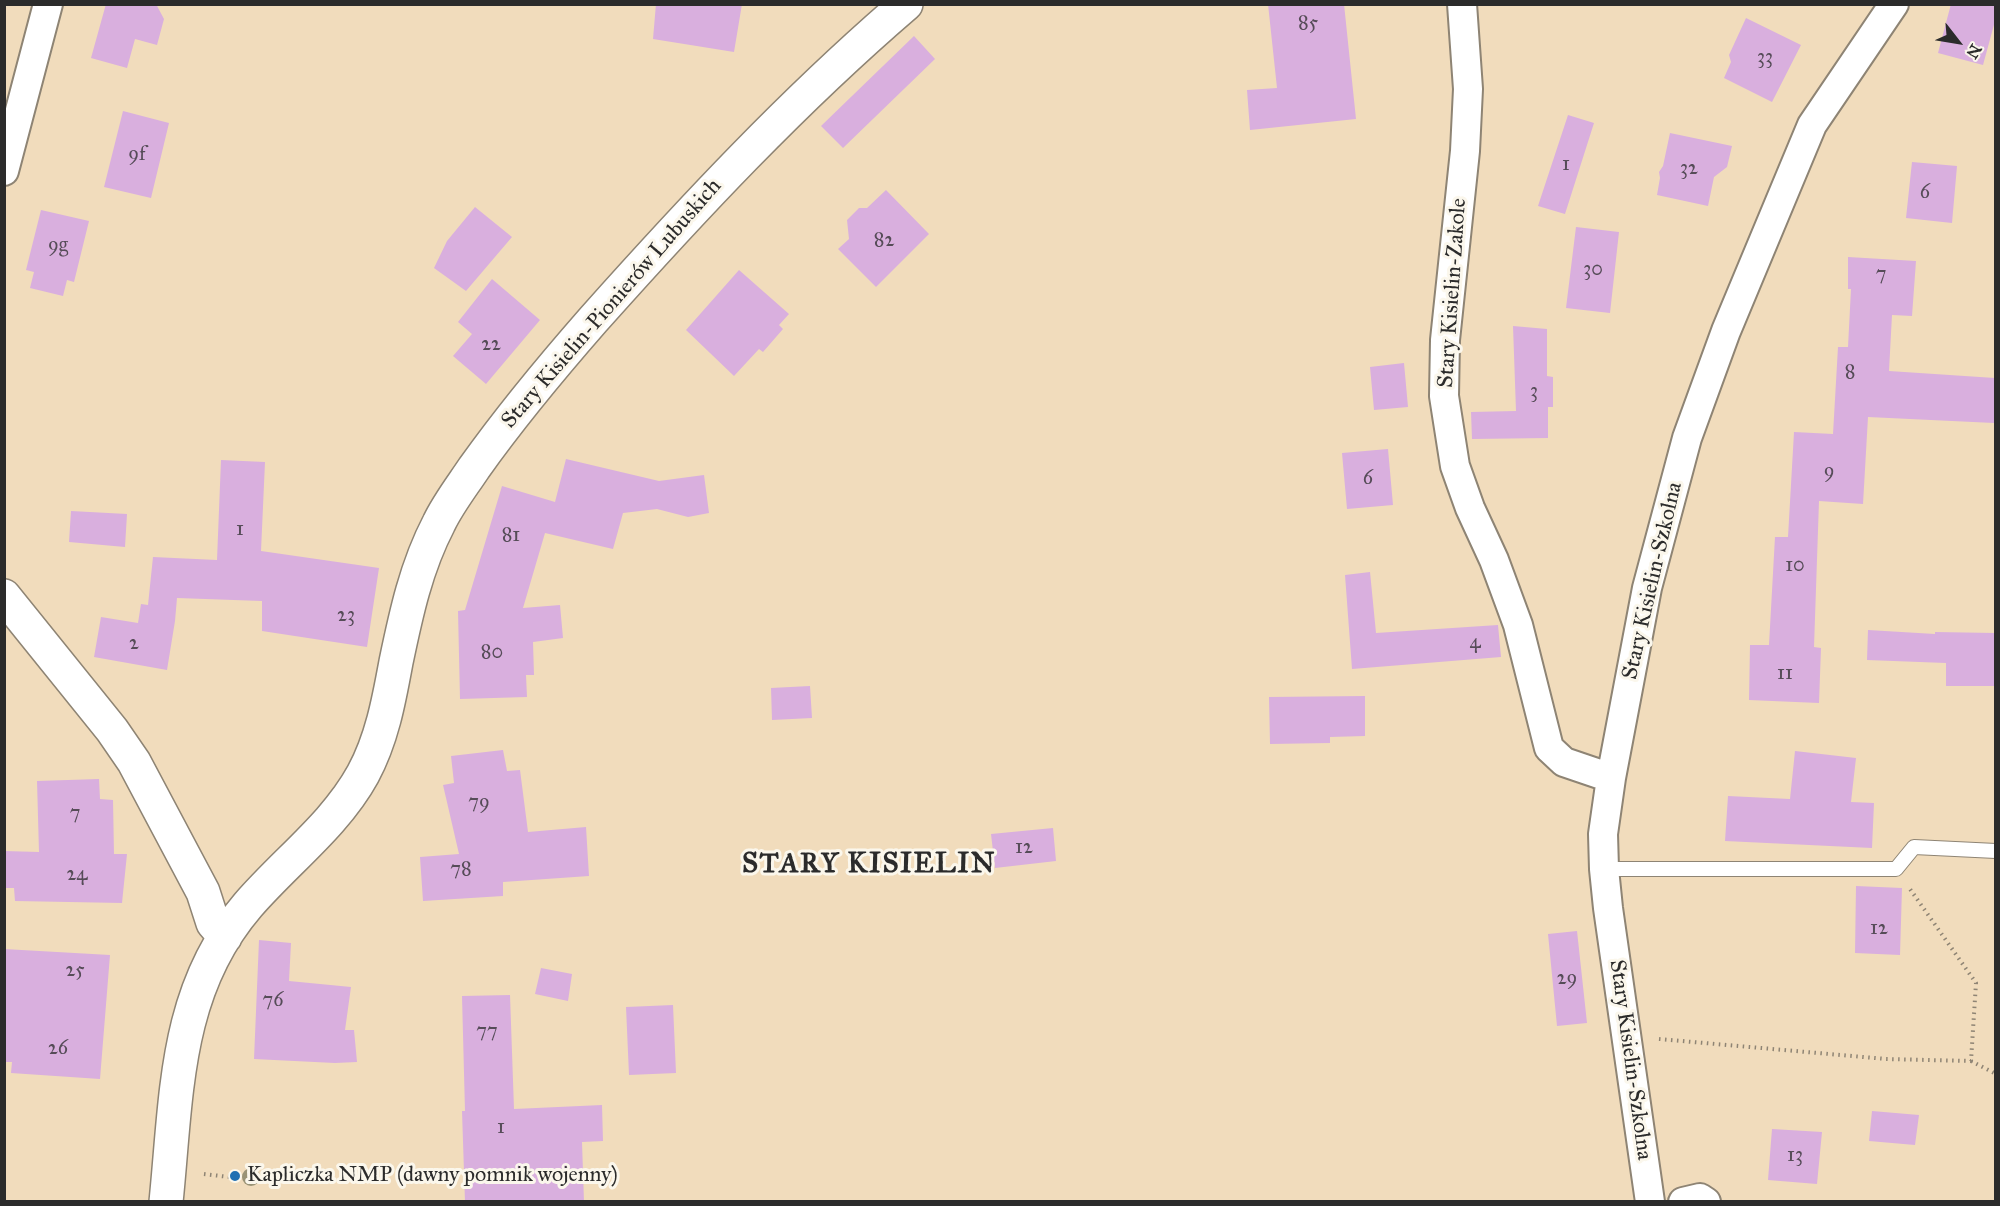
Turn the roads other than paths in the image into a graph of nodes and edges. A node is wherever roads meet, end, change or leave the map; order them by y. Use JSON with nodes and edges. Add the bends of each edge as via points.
{"nodes":[{"id":1,"x":48,"y":4,"type":"edge"},
{"id":2,"x":906,"y":4,"type":"edge"},
{"id":3,"x":1462,"y":4,"type":"edge"},
{"id":4,"x":1894,"y":4,"type":"edge"},
{"id":5,"x":4,"y":171,"type":"edge"},
{"id":6,"x":6,"y":603,"type":"edge"},
{"id":7,"x":1611,"y":778,"type":"junction"},
{"id":8,"x":1995,"y":851,"type":"edge"},
{"id":9,"x":1604,"y":869,"type":"junction"},
{"id":10,"x":225,"y":937,"type":"junction"},
{"id":11,"x":166,"y":1202,"type":"edge"},
{"id":12,"x":1650,"y":1202,"type":"edge"},
{"id":13,"x":1683,"y":1202,"type":"edge"},
{"id":14,"x":1706,"y":1202,"type":"edge"}],
"edges":[{"from":1,"to":5,"type":"street"},
{"from":2,"to":10,"type":"street","name":"Stary Kisielin-Pionierów Lubuskich","via":[[838,63],[728,171],[506,423],[440,520],[423,557],[406,614],[386,711],[363,775],[325,826],[246,908]]},
{"from":3,"to":7,"type":"street","name":"Stary Kisielin-Zakole","via":[[1468,90],[1445,340],[1444,396],[1455,466],[1518,625],[1549,748],[1564,762]]},
{"from":4,"to":7,"type":"street","name":"Stary Kisielin-Szkolna","via":[[1812,125],[1718,352],[1687,438],[1647,588]]},
{"from":6,"to":10,"type":"street","via":[[134,762],[203,892],[213,923]]},
{"from":7,"to":9,"type":"street","name":"Stary Kisielin-Szkolna","via":[[1603,834]]},
{"from":8,"to":9,"type":"lane","via":[[1914,848],[1896,868]]},
{"from":9,"to":12,"type":"street","name":"Stary Kisielin-Szkolna"},
{"from":10,"to":11,"type":"street","name":"Stary Kisielin-Pionierów Lubuskich","via":[[203,976],[188,1018]]},
{"from":13,"to":14,"type":"street","via":[[1700,1198]]}]}
